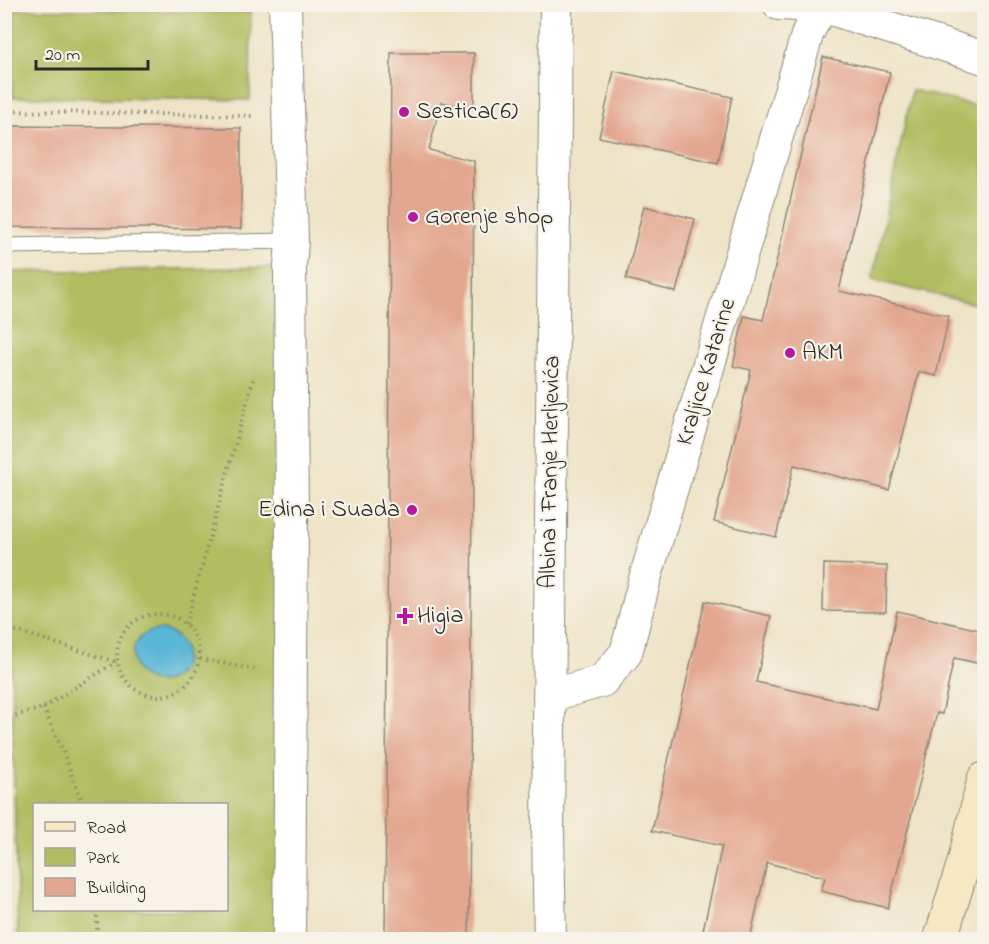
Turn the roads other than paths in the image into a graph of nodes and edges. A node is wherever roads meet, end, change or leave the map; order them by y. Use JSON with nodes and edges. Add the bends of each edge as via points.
{"nodes":[{"id":1,"x":285,"y":4,"type":"edge"},
{"id":2,"x":556,"y":4,"type":"edge"},
{"id":3,"x":779,"y":4,"type":"edge"},
{"id":4,"x":822,"y":6,"type":"edge"},
{"id":5,"x":984,"y":58,"type":"edge"},
{"id":6,"x":292,"y":241,"type":"junction"},
{"id":7,"x":4,"y":246,"type":"edge"},
{"id":8,"x":549,"y":696,"type":"junction"},
{"id":9,"x":984,"y":779,"type":"edge"},
{"id":10,"x":290,"y":939,"type":"edge"},
{"id":11,"x":550,"y":939,"type":"edge"},
{"id":12,"x":940,"y":939,"type":"edge"}],
"edges":[{"from":1,"to":6,"type":"street"},
{"from":2,"to":8,"type":"street","name":"Albina i Franje Herljevića"},
{"from":3,"to":4,"type":"street"},
{"from":4,"to":5,"type":"street"},
{"from":4,"to":8,"type":"street","name":"Kraljice Katarine","via":[[808,32],[626,653],[602,681]]},
{"from":6,"to":7,"type":"lane"},
{"from":6,"to":10,"type":"street"},
{"from":8,"to":11,"type":"street","name":"Albina i Franje Herljevića"},
{"from":9,"to":12,"type":"street"}]}
